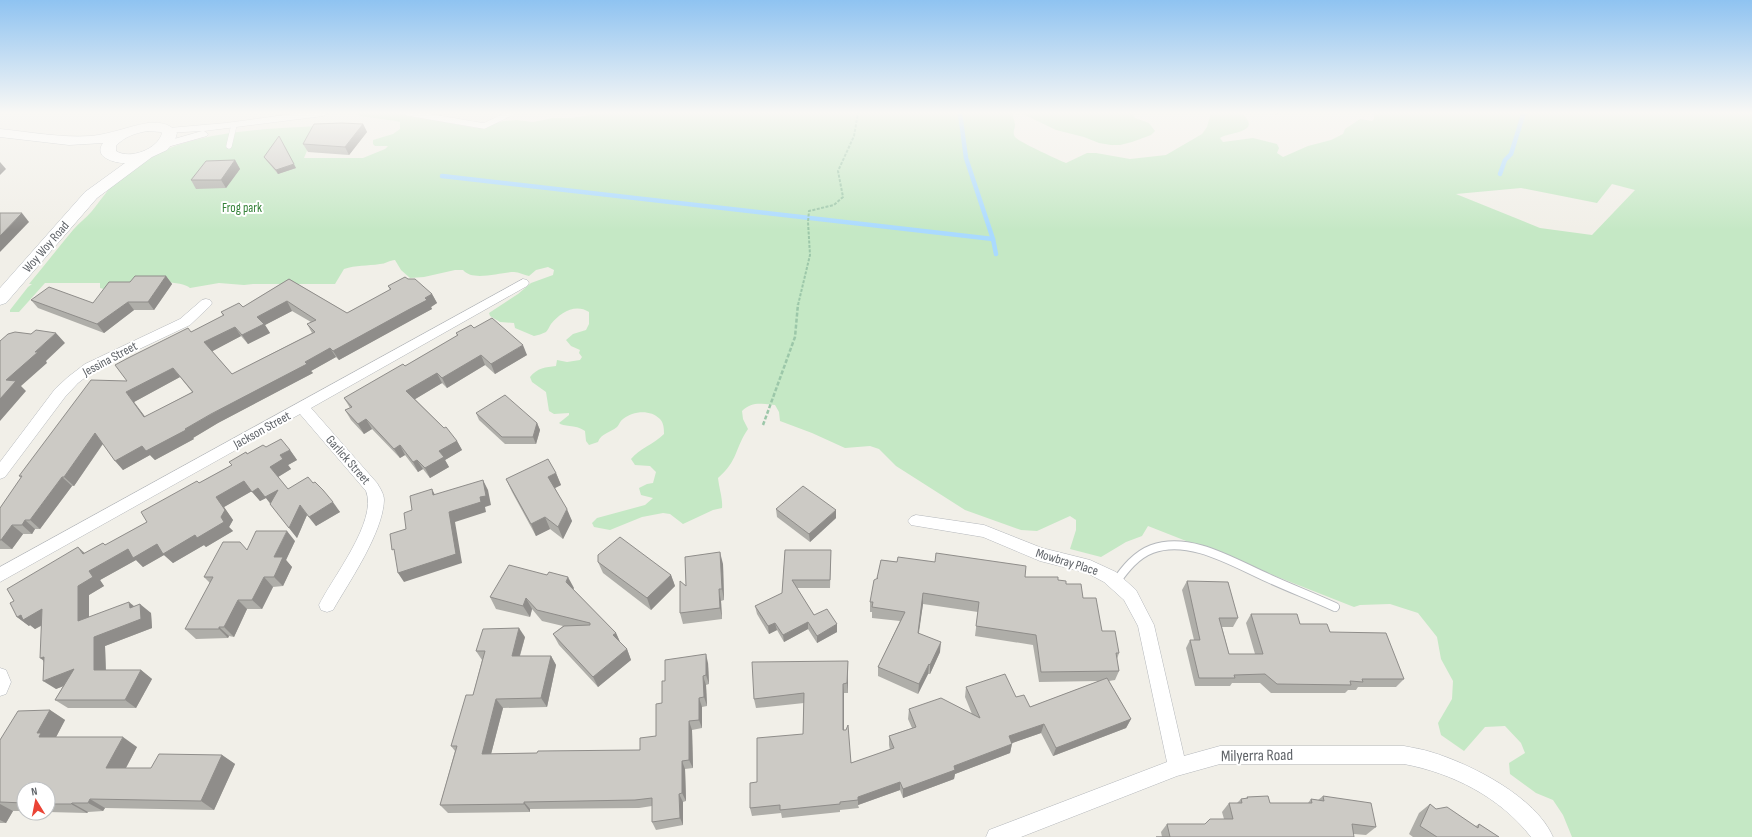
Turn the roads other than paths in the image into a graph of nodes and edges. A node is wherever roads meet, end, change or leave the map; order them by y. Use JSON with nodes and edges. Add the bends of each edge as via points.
{"nodes":[{"id":1,"x":95,"y":152,"type":"edge"},
{"id":2,"x":109,"y":154,"type":"junction"},
{"id":3,"x":147,"y":154,"type":"joint"},
{"id":4,"x":91,"y":195,"type":"junction"},
{"id":5,"x":523,"y":283,"type":"dead end"},
{"id":6,"x":0,"y":299,"type":"edge"},
{"id":7,"x":206,"y":303,"type":"dead end"},
{"id":8,"x":302,"y":408,"type":"junction"},
{"id":9,"x":0,"y":473,"type":"edge"},
{"id":10,"x":916,"y":521,"type":"dead end"},
{"id":11,"x":0,"y":575,"type":"edge"},
{"id":12,"x":1116,"y":582,"type":"junction"},
{"id":13,"x":327,"y":605,"type":"dead end"},
{"id":14,"x":1335,"y":606,"type":"dead end"},
{"id":15,"x":0,"y":676,"type":"edge"},
{"id":16,"x":0,"y":688,"type":"edge"},
{"id":17,"x":1177,"y":767,"type":"junction"},
{"id":18,"x":996,"y":837,"type":"edge"},
{"id":19,"x":1543,"y":837,"type":"edge"}],
"edges":[{"from":1,"to":2,"type":"main road"},
{"from":2,"to":3,"type":"main road","via":[[125,158]]},
{"from":2,"to":4,"type":"main road","name":"Woy Woy Road"},
{"from":3,"to":4,"type":"main road","name":"Woy Woy Road"},
{"from":4,"to":6,"type":"main road","name":"Woy Woy Road"},
{"from":5,"to":8,"type":"street","name":"Jackson Street"},
{"from":7,"to":9,"type":"street","name":"Jessina Street","via":[[185,322],[90,367],[73,380],[60,393]]},
{"from":8,"to":11,"type":"street","name":"Jackson Street"},
{"from":8,"to":13,"type":"street","name":"Garlick Street","via":[[372,487],[377,501],[366,536]]},
{"from":10,"to":12,"type":"street","name":"Mowbray Place","via":[[984,531],[1015,546],[1100,571]]},
{"from":12,"to":14,"type":"lane","via":[[1132,561],[1146,551],[1159,547],[1181,546],[1206,552]]},
{"from":12,"to":17,"type":"street","name":"Mowbray Place","via":[[1130,595],[1146,625]]},
{"from":15,"to":16,"type":"street"},
{"from":17,"to":18,"type":"street","name":"Milyerra Road"},
{"from":17,"to":19,"type":"street","name":"Milyerra Road","via":[[1220,755],[1404,755],[1433,761],[1465,774],[1500,795],[1525,816]]}]}
